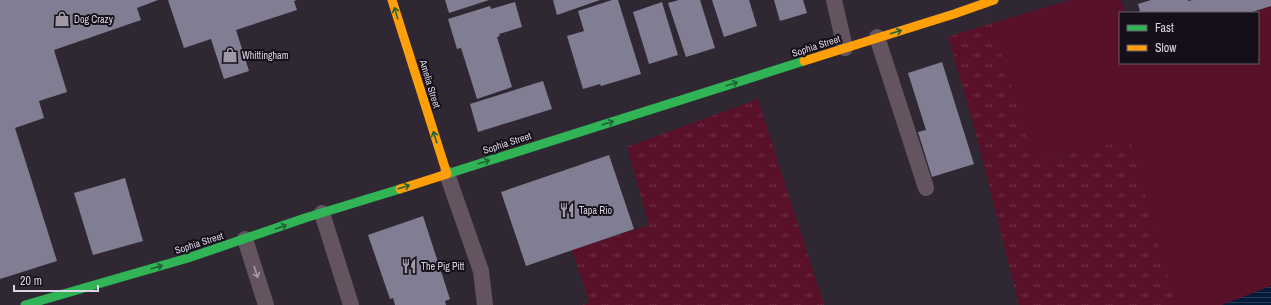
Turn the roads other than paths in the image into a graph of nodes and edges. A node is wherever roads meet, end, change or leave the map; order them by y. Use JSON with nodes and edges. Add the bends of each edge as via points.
{"nodes":[{"id":1,"x":392,"y":0,"type":"edge"},
{"id":2,"x":834,"y":0,"type":"edge"},
{"id":3,"x":994,"y":0,"type":"edge"},
{"id":4,"x":877,"y":38,"type":"junction"},
{"id":5,"x":845,"y":48,"type":"junction"},
{"id":6,"x":447,"y":174,"type":"junction"},
{"id":7,"x":926,"y":188,"type":"dead end"},
{"id":8,"x":322,"y":213,"type":"junction"},
{"id":9,"x":245,"y":239,"type":"junction"},
{"id":10,"x":25,"y":305,"type":"edge"},
{"id":11,"x":266,"y":305,"type":"edge"},
{"id":12,"x":351,"y":305,"type":"edge"},
{"id":13,"x":485,"y":305,"type":"edge"}],
"edges":[{"from":6,"to":1,"type":"main road","name":"Amelia Street","one_way":true},
{"from":2,"to":5,"type":"lane"},
{"from":4,"to":3,"type":"main road","name":"Sophia Street","one_way":true},
{"from":4,"to":5,"type":"main road","name":"Sophia Street"},
{"from":4,"to":7,"type":"lane"},
{"from":6,"to":5,"type":"main road","name":"Sophia Street","one_way":true},
{"from":8,"to":6,"type":"main road","name":"Sophia Street","one_way":true},
{"from":6,"to":13,"type":"lane","via":[[481,271]]},
{"from":9,"to":8,"type":"main road","name":"Sophia Street","one_way":true},
{"from":8,"to":12,"type":"lane"},
{"from":10,"to":9,"type":"main road","name":"Sophia Street","one_way":true},
{"from":9,"to":11,"type":"lane","one_way":true}]}
